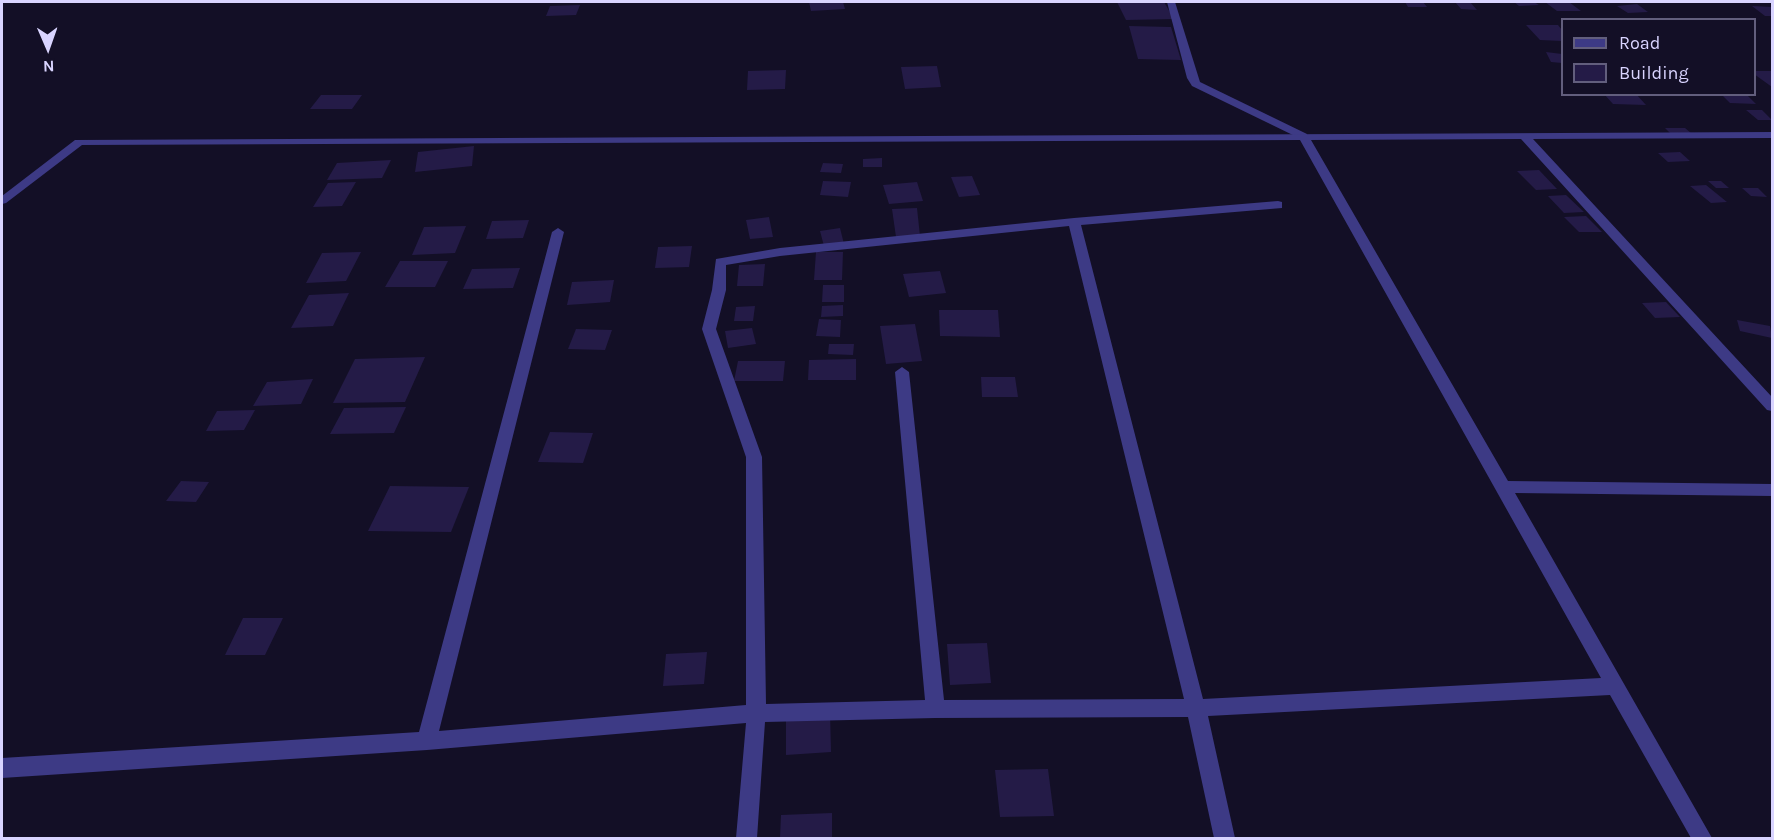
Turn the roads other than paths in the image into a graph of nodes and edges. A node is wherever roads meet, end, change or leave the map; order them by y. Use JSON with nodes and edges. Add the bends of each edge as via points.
{"nodes":[{"id":1,"x":1171,"y":2,"type":"edge"},
{"id":2,"x":1773,"y":135,"type":"edge"},
{"id":3,"x":1303,"y":136,"type":"junction"},
{"id":4,"x":1524,"y":136,"type":"junction"},
{"id":5,"x":2,"y":201,"type":"edge"},
{"id":6,"x":1278,"y":205,"type":"dead end"},
{"id":7,"x":1074,"y":222,"type":"junction"},
{"id":8,"x":558,"y":232,"type":"dead end"},
{"id":9,"x":902,"y":372,"type":"dead end"},
{"id":10,"x":1773,"y":406,"type":"edge"},
{"id":11,"x":1502,"y":487,"type":"junction"},
{"id":12,"x":1773,"y":490,"type":"edge"},
{"id":13,"x":1614,"y":686,"type":"junction"},
{"id":14,"x":1196,"y":708,"type":"junction"},
{"id":15,"x":935,"y":709,"type":"junction"},
{"id":16,"x":756,"y":713,"type":"junction"},
{"id":17,"x":428,"y":741,"type":"junction"},
{"id":18,"x":2,"y":768,"type":"edge"},
{"id":19,"x":747,"y":838,"type":"edge"},
{"id":20,"x":1225,"y":838,"type":"edge"},
{"id":21,"x":1702,"y":838,"type":"edge"}],
"edges":[{"from":1,"to":3,"type":"street","via":[[1191,78],[1196,84]]},
{"from":2,"to":4,"type":"street"},
{"from":3,"to":4,"type":"street"},
{"from":3,"to":5,"type":"street","via":[[79,142]]},
{"from":3,"to":11,"type":"street"},
{"from":4,"to":10,"type":"street"},
{"from":6,"to":7,"type":"street"},
{"from":7,"to":14,"type":"street"},
{"from":7,"to":16,"type":"street","via":[[780,252],[720,262],[719,290],[709,329],[754,457]]},
{"from":8,"to":17,"type":"street"},
{"from":9,"to":15,"type":"street"},
{"from":11,"to":12,"type":"street"},
{"from":11,"to":13,"type":"street"},
{"from":13,"to":14,"type":"street"},
{"from":13,"to":21,"type":"street"},
{"from":14,"to":15,"type":"street"},
{"from":14,"to":20,"type":"street"},
{"from":15,"to":16,"type":"street"},
{"from":16,"to":17,"type":"street"},
{"from":16,"to":19,"type":"street"},
{"from":17,"to":18,"type":"street"}]}
